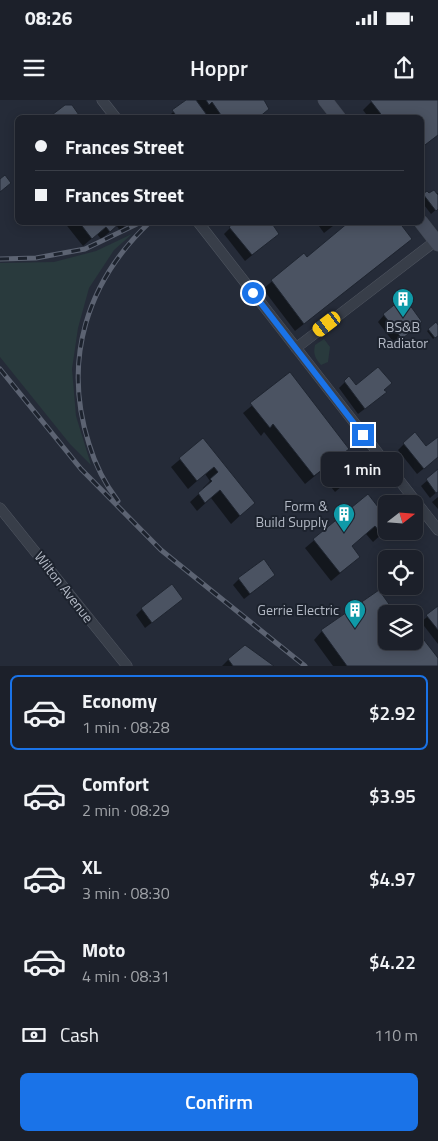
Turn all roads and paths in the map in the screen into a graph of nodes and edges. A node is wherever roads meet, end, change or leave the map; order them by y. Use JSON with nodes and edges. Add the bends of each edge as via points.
{"nodes":[{"id":1,"x":102,"y":100,"type":"edge"},
{"id":2,"x":325,"y":100,"type":"edge"},
{"id":3,"x":114,"y":115,"type":"edge"},
{"id":4,"x":337,"y":115,"type":"edge"},
{"id":5,"x":200,"y":225,"type":"edge"},
{"id":6,"x":424,"y":225,"type":"edge"},
{"id":7,"x":437,"y":241,"type":"edge"},
{"id":8,"x":296,"y":348,"type":"junction"},
{"id":9,"x":0,"y":508,"type":"edge"},
{"id":10,"x":438,"y":530,"type":"edge"},
{"id":11,"x":126,"y":666,"type":"edge"}],
"edges":[{"from":1,"to":3,"type":"street"},
{"from":2,"to":4,"type":"main road"},
{"from":5,"to":8,"type":"street"},
{"from":6,"to":7,"type":"main road"},
{"from":7,"to":8,"type":"street"},
{"from":8,"to":10,"type":"street"},
{"from":9,"to":11,"type":"street","name":"Wilton Avenue"}]}
